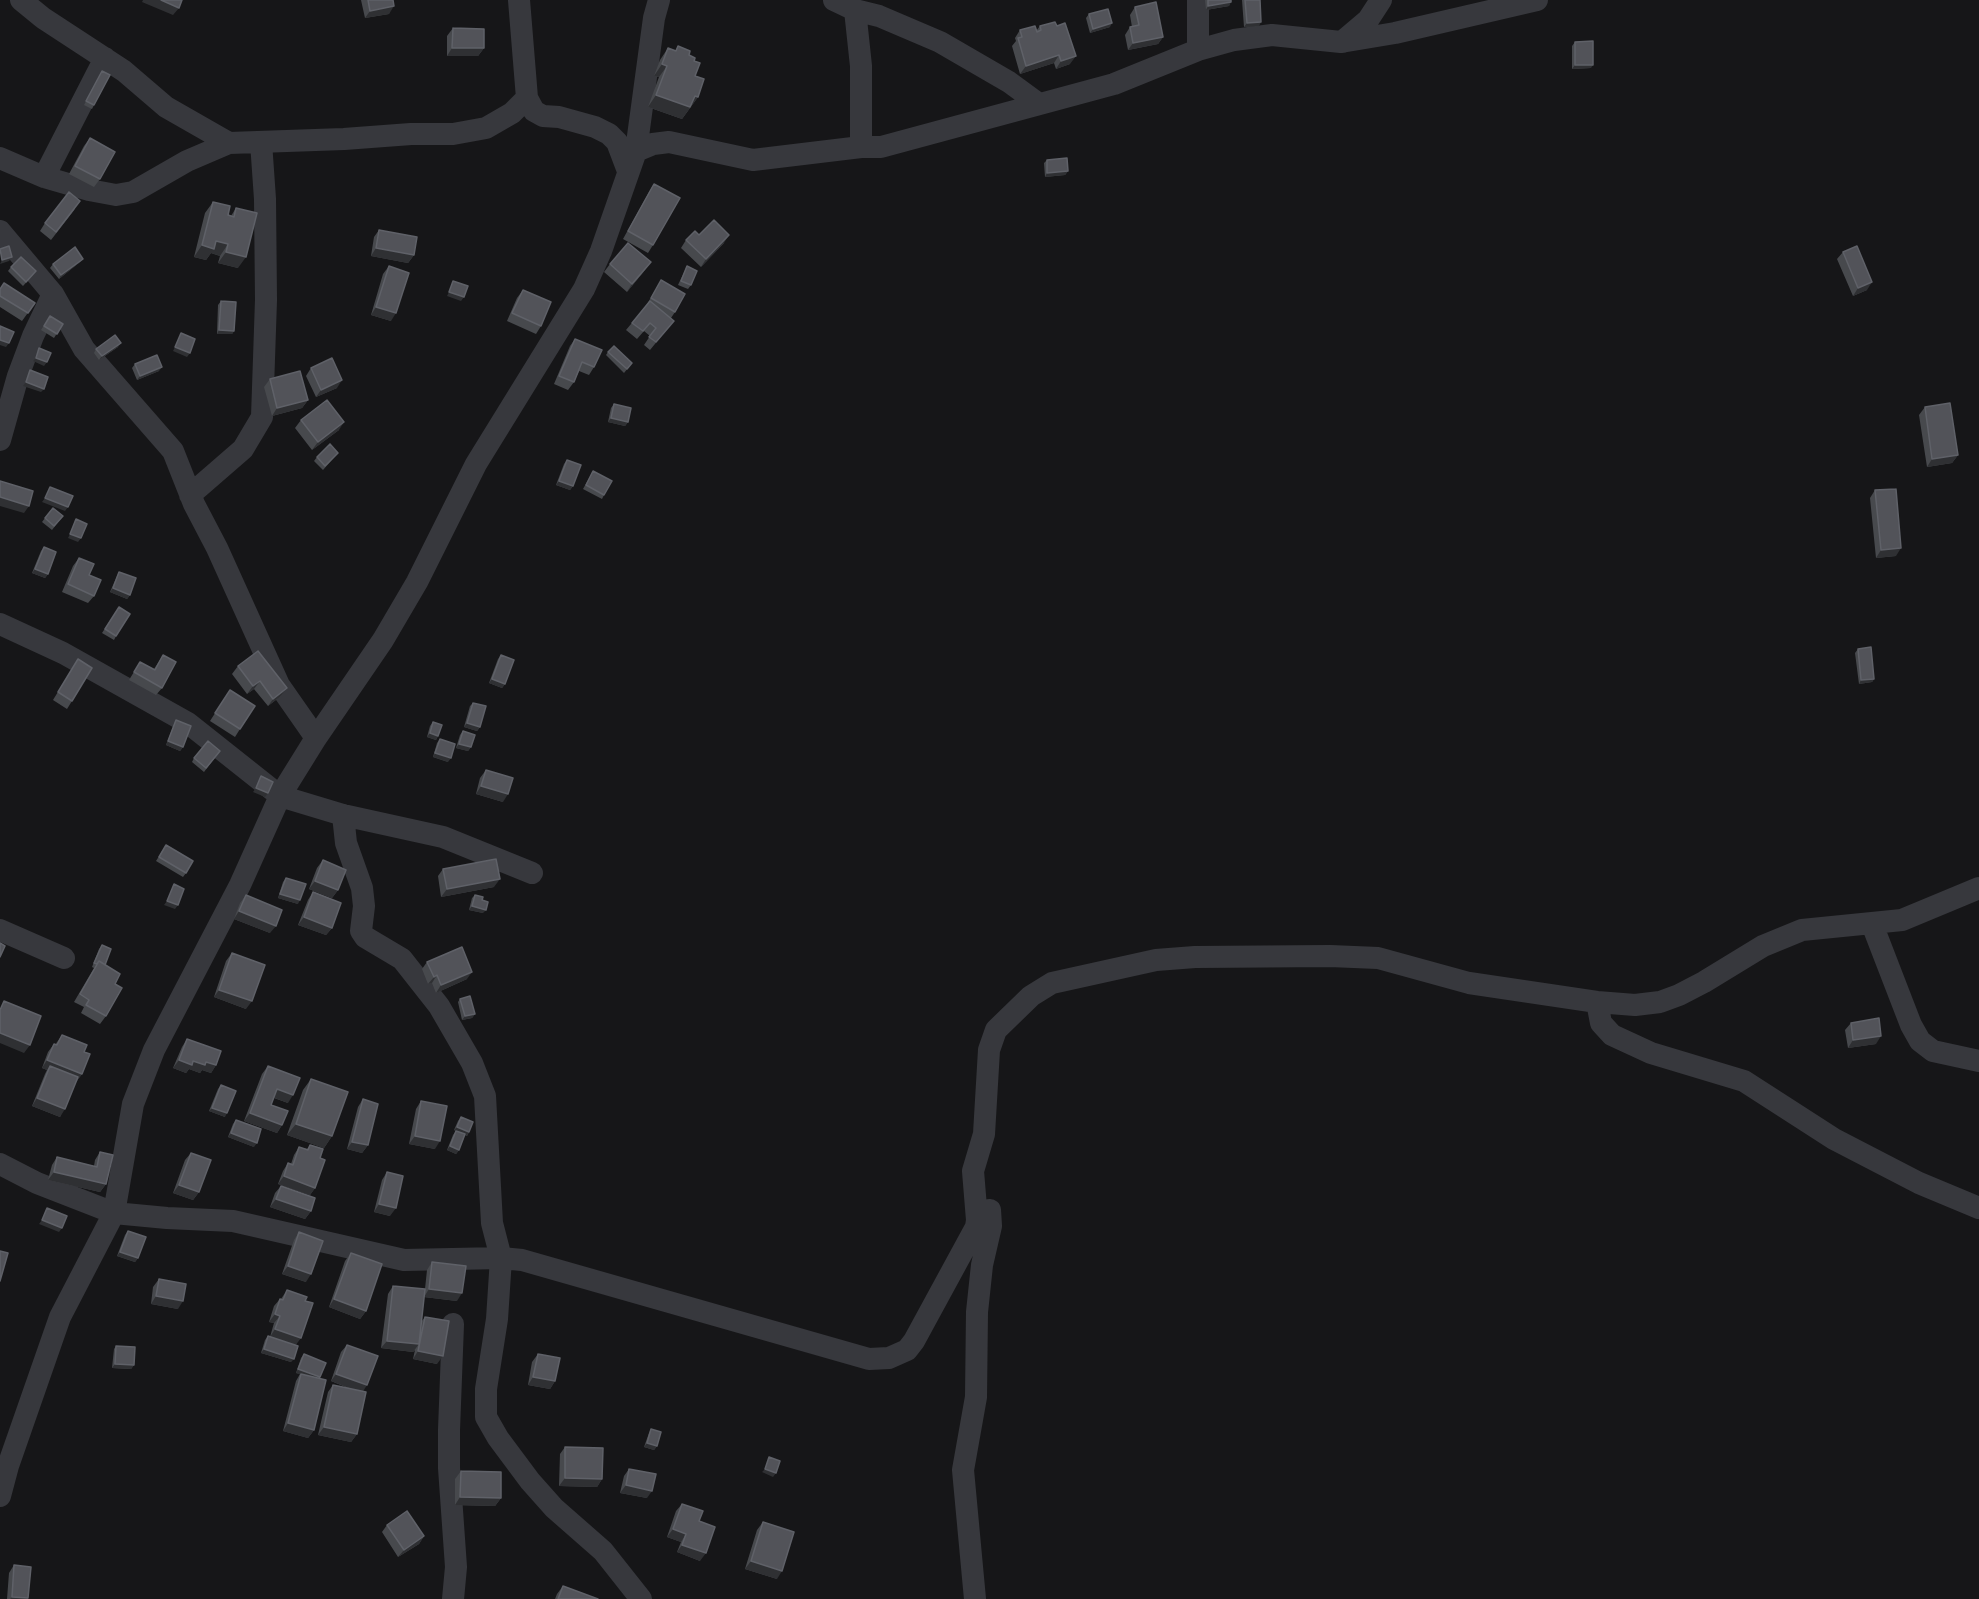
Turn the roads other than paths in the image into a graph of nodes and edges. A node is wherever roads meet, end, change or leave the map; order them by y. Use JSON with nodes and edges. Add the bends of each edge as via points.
{"nodes":[{"id":1,"x":21,"y":0,"type":"edge"},
{"id":2,"x":519,"y":0,"type":"edge"},
{"id":3,"x":659,"y":0,"type":"edge"},
{"id":4,"x":834,"y":0,"type":"edge"},
{"id":5,"x":1198,"y":0,"type":"edge"},
{"id":6,"x":1381,"y":0,"type":"edge"},
{"id":7,"x":1536,"y":0,"type":"edge"},
{"id":8,"x":855,"y":10,"type":"junction"},
{"id":9,"x":1341,"y":42,"type":"junction"},
{"id":10,"x":1198,"y":50,"type":"junction"},
{"id":11,"x":105,"y":58,"type":"junction"},
{"id":12,"x":526,"y":98,"type":"junction"},
{"id":13,"x":1039,"y":104,"type":"junction"},
{"id":14,"x":261,"y":142,"type":"junction"},
{"id":15,"x":229,"y":143,"type":"junction"},
{"id":16,"x":861,"y":147,"type":"junction"},
{"id":17,"x":0,"y":158,"type":"edge"},
{"id":18,"x":632,"y":161,"type":"junction"},
{"id":19,"x":44,"y":177,"type":"junction"},
{"id":20,"x":0,"y":231,"type":"edge"},
{"id":21,"x":53,"y":294,"type":"junction"},
{"id":22,"x":0,"y":440,"type":"edge"},
{"id":23,"x":190,"y":495,"type":"junction"},
{"id":24,"x":0,"y":624,"type":"edge"},
{"id":25,"x":316,"y":738,"type":"junction"},
{"id":26,"x":280,"y":796,"type":"junction"},
{"id":27,"x":343,"y":815,"type":"junction"},
{"id":28,"x":532,"y":873,"type":"dead end"},
{"id":29,"x":1979,"y":888,"type":"edge"},
{"id":30,"x":1872,"y":924,"type":"junction"},
{"id":31,"x":0,"y":930,"type":"edge"},
{"id":32,"x":64,"y":958,"type":"dead end"},
{"id":33,"x":1597,"y":1002,"type":"junction"},
{"id":34,"x":1979,"y":1061,"type":"edge"},
{"id":35,"x":982,"y":1142,"type":"junction"},
{"id":36,"x":0,"y":1164,"type":"edge"},
{"id":37,"x":1979,"y":1208,"type":"edge"},
{"id":38,"x":114,"y":1213,"type":"junction"},
{"id":39,"x":501,"y":1257,"type":"junction"},
{"id":40,"x":453,"y":1324,"type":"dead end"},
{"id":41,"x":0,"y":1496,"type":"edge"},
{"id":42,"x":453,"y":1599,"type":"edge"},
{"id":43,"x":641,"y":1599,"type":"edge"},
{"id":44,"x":975,"y":1599,"type":"edge"}],
"edges":[{"from":1,"to":11,"type":"street"},
{"from":2,"to":12,"type":"street"},
{"from":3,"to":18,"type":"street"},
{"from":4,"to":8,"type":"street"},
{"from":5,"to":10,"type":"street"},
{"from":6,"to":9,"type":"street","via":[[1368,20]]},
{"from":7,"to":9,"type":"street"},
{"from":8,"to":13,"type":"street","via":[[940,42],[1010,82]]},
{"from":8,"to":16,"type":"street","via":[[861,66]]},
{"from":9,"to":10,"type":"street","via":[[1272,35]]},
{"from":10,"to":13,"type":"street","via":[[1114,84]]},
{"from":11,"to":15,"type":"street","via":[[166,107]]},
{"from":11,"to":19,"type":"street"},
{"from":12,"to":14,"type":"street","via":[[512,113],[486,128],[453,134]]},
{"from":12,"to":18,"type":"street","via":[[534,111],[543,116],[559,117],[609,134]]},
{"from":13,"to":16,"type":"street","via":[[881,147]]},
{"from":14,"to":15,"type":"street"},
{"from":14,"to":23,"type":"street","via":[[266,300],[262,417],[243,449]]},
{"from":15,"to":19,"type":"street","via":[[187,161],[133,192],[116,195]]},
{"from":16,"to":18,"type":"street","via":[[753,160],[669,142],[652,144]]},
{"from":17,"to":19,"type":"street"},
{"from":18,"to":25,"type":"street","via":[[584,289],[476,465],[383,640]]},
{"from":20,"to":21,"type":"street"},
{"from":21,"to":22,"type":"street","via":[[18,376]]},
{"from":21,"to":23,"type":"street","via":[[84,350],[173,451]]},
{"from":23,"to":25,"type":"street","via":[[279,685]]},
{"from":24,"to":26,"type":"street","via":[[63,653],[188,723]]},
{"from":25,"to":26,"type":"street"},
{"from":26,"to":27,"type":"street"},
{"from":26,"to":38,"type":"street","via":[[240,885],[143,1075],[133,1104]]},
{"from":27,"to":28,"type":"street","via":[[443,837]]},
{"from":27,"to":39,"type":"street","via":[[346,843],[362,888],[365,937],[402,959],[439,1006],[472,1063],[485,1096],[492,1222]]},
{"from":29,"to":30,"type":"street","via":[[1902,920]]},
{"from":30,"to":33,"type":"street","via":[[1802,930],[1777,939],[1704,982],[1660,1002]]},
{"from":30,"to":34,"type":"street","via":[[1920,1041],[1933,1051]]},
{"from":31,"to":32,"type":"street"},
{"from":33,"to":35,"type":"street","via":[[1469,983],[1378,958],[1218,957],[1146,961],[1052,983],[1031,996],[1001,1024],[989,1050]]},
{"from":33,"to":37,"type":"street","via":[[1601,1023],[1612,1035],[1651,1053],[1744,1081],[1834,1139],[1919,1183]]},
{"from":35,"to":39,"type":"street","via":[[973,1171],[977,1220],[973,1235],[914,1341],[907,1350],[889,1358],[869,1359]]},
{"from":35,"to":44,"type":"street","via":[[991,1226],[977,1312],[976,1397],[963,1470]]},
{"from":36,"to":38,"type":"street","via":[[37,1184]]},
{"from":38,"to":39,"type":"street","via":[[233,1221],[404,1260]]},
{"from":38,"to":41,"type":"street","via":[[60,1317]]},
{"from":39,"to":43,"type":"street","via":[[486,1417],[530,1481],[603,1551]]},
{"from":40,"to":42,"type":"street","via":[[449,1468],[456,1568]]}]}
